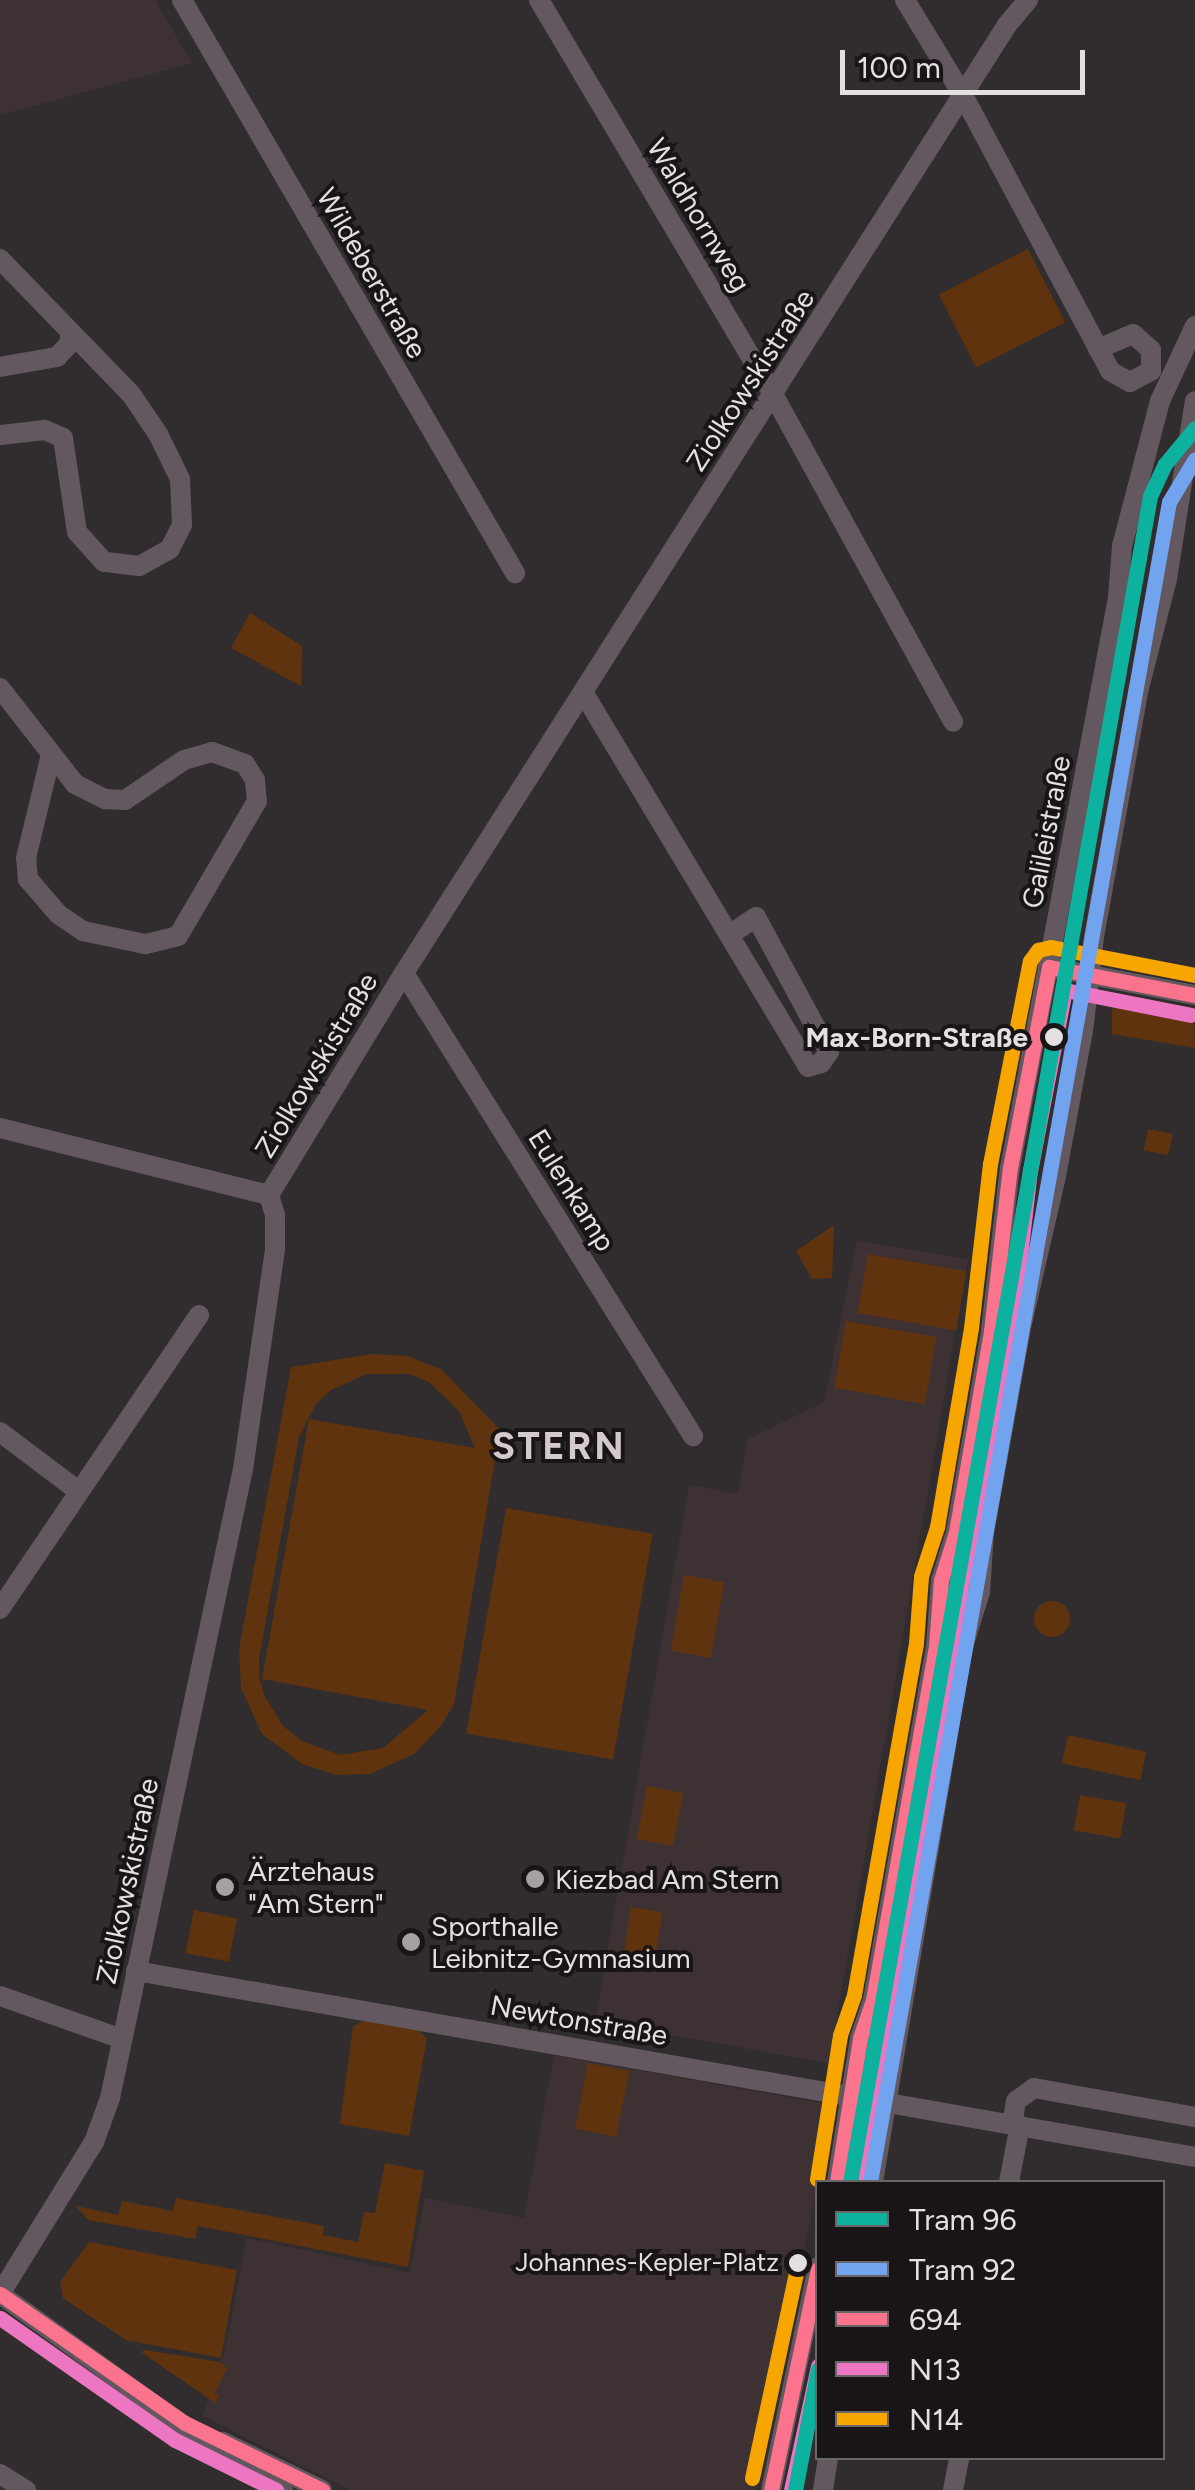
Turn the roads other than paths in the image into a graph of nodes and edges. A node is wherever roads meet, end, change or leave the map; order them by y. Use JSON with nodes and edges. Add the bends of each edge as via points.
{"nodes":[{"id":1,"x":182,"y":0,"type":"edge"},
{"id":2,"x":539,"y":0,"type":"edge"},
{"id":3,"x":906,"y":0,"type":"edge"},
{"id":4,"x":1028,"y":0,"type":"edge"},
{"id":5,"x":964,"y":96,"type":"junction"},
{"id":6,"x":0,"y":259,"type":"edge"},
{"id":7,"x":1195,"y":326,"type":"edge"},
{"id":8,"x":71,"y":332,"type":"junction"},
{"id":9,"x":1098,"y":348,"type":"dead end"},
{"id":10,"x":1189,"y":349,"type":"edge"},
{"id":11,"x":0,"y":366,"type":"edge"},
{"id":12,"x":773,"y":394,"type":"junction"},
{"id":13,"x":1195,"y":401,"type":"edge"},
{"id":14,"x":0,"y":435,"type":"edge"},
{"id":15,"x":514,"y":573,"type":"dead end"},
{"id":16,"x":0,"y":688,"type":"edge"},
{"id":17,"x":583,"y":692,"type":"junction"},
{"id":18,"x":953,"y":722,"type":"dead end"},
{"id":19,"x":51,"y":755,"type":"junction"},
{"id":20,"x":729,"y":935,"type":"junction"},
{"id":21,"x":1048,"y":967,"type":"junction"},
{"id":22,"x":404,"y":973,"type":"junction"},
{"id":23,"x":1091,"y":975,"type":"junction"},
{"id":24,"x":1195,"y":995,"type":"edge"},
{"id":25,"x":0,"y":1128,"type":"edge"},
{"id":26,"x":269,"y":1196,"type":"junction"},
{"id":27,"x":199,"y":1315,"type":"dead end"},
{"id":28,"x":0,"y":1432,"type":"edge"},
{"id":29,"x":693,"y":1436,"type":"dead end"},
{"id":30,"x":77,"y":1490,"type":"junction"},
{"id":31,"x":0,"y":1609,"type":"edge"},
{"id":32,"x":136,"y":1971,"type":"junction"},
{"id":33,"x":0,"y":1996,"type":"edge"},
{"id":34,"x":122,"y":2039,"type":"junction"},
{"id":35,"x":849,"y":2096,"type":"junction"},
{"id":36,"x":889,"y":2102,"type":"junction"},
{"id":37,"x":1195,"y":2117,"type":"edge"},
{"id":38,"x":1016,"y":2125,"type":"junction"},
{"id":39,"x":1195,"y":2157,"type":"edge"},
{"id":40,"x":837,"y":2180,"type":"edge"},
{"id":41,"x":873,"y":2180,"type":"edge"},
{"id":42,"x":1010,"y":2180,"type":"edge"},
{"id":43,"x":815,"y":2281,"type":"edge"},
{"id":44,"x":0,"y":2294,"type":"edge"},
{"id":45,"x":185,"y":2423,"type":"junction"},
{"id":46,"x":828,"y":2460,"type":"edge"},
{"id":47,"x":959,"y":2460,"type":"edge"},
{"id":48,"x":0,"y":2474,"type":"edge"},
{"id":49,"x":26,"y":2490,"type":"edge"},
{"id":50,"x":282,"y":2490,"type":"edge"},
{"id":51,"x":322,"y":2490,"type":"edge"},
{"id":52,"x":771,"y":2490,"type":"edge"},
{"id":53,"x":823,"y":2490,"type":"edge"},
{"id":54,"x":953,"y":2490,"type":"edge"}],
"edges":[{"from":1,"to":15,"type":"street","name":"Wildeberstraße"},
{"from":2,"to":12,"type":"street","name":"Waldhornweg"},
{"from":3,"to":5,"type":"street"},
{"from":4,"to":5,"type":"street","name":"Ziolkowskistraße"},
{"from":5,"to":9,"type":"street"},
{"from":5,"to":12,"type":"street","name":"Ziolkowskistraße"},
{"from":6,"to":8,"type":"street"},
{"from":7,"to":10,"type":"street","name":"Galileistraße"},
{"from":8,"to":11,"type":"street","via":[[57,358]]},
{"from":8,"to":14,"type":"street","via":[[132,394],[180,479],[182,525],[170,549],[139,566],[104,562],[77,532],[63,438],[45,430]]},
{"from":10,"to":21,"type":"street","name":"Galileistraße","via":[[1160,402],[1126,528]]},
{"from":12,"to":17,"type":"street","name":"Ziolkowskistraße"},
{"from":12,"to":18,"type":"street","name":"Waldhornweg"},
{"from":13,"to":23,"type":"street"},
{"from":16,"to":19,"type":"street"},
{"from":17,"to":20,"type":"street"},
{"from":17,"to":22,"type":"street","name":"Ziolkowskistraße"},
{"from":19,"to":19,"type":"street","via":[[26,858],[28,879],[58,915],[83,931],[145,944],[178,936],[257,801],[255,780],[244,764],[212,752],[184,760],[125,800],[105,799],[75,784]]},
{"from":20,"to":20,"type":"street","via":[[808,1067],[821,1063],[829,1052],[756,916]]},
{"from":21,"to":23,"type":"street"},
{"from":21,"to":35,"type":"street","name":"Galileistraße","via":[[936,1646],[873,2000]]},
{"from":22,"to":26,"type":"street","name":"Ziolkowskistraße"},
{"from":22,"to":29,"type":"street","name":"Eulenkamp"},
{"from":23,"to":24,"type":"street"},
{"from":23,"to":36,"type":"street","via":[[1051,1204],[1020,1332],[984,1533],[980,1592],[959,1670]]},
{"from":25,"to":26,"type":"street"},
{"from":26,"to":32,"type":"street","name":"Ziolkowskistraße","via":[[277,1232],[255,1400]]},
{"from":27,"to":30,"type":"street"},
{"from":28,"to":30,"type":"street"},
{"from":30,"to":31,"type":"street"},
{"from":32,"to":34,"type":"street","name":"Ziolkowskistraße"},
{"from":32,"to":35,"type":"street","name":"Newtonstraße"},
{"from":33,"to":34,"type":"street"},
{"from":34,"to":44,"type":"street","name":"Ziolkowskistraße","via":[[94,2142]]},
{"from":35,"to":36,"type":"street","name":"Newtonstraße"},
{"from":35,"to":40,"type":"street","name":"Galileistraße"},
{"from":36,"to":38,"type":"street","name":"Newtonstraße"},
{"from":36,"to":41,"type":"street"},
{"from":37,"to":38,"type":"street","via":[[1034,2088],[1016,2101]]},
{"from":38,"to":39,"type":"street","name":"Newtonstraße"},
{"from":38,"to":42,"type":"street"},
{"from":43,"to":52,"type":"street"},
{"from":44,"to":45,"type":"street"},
{"from":45,"to":50,"type":"street"},
{"from":45,"to":51,"type":"street"},
{"from":46,"to":53,"type":"street"},
{"from":47,"to":54,"type":"street"},
{"from":48,"to":49,"type":"street"}]}
